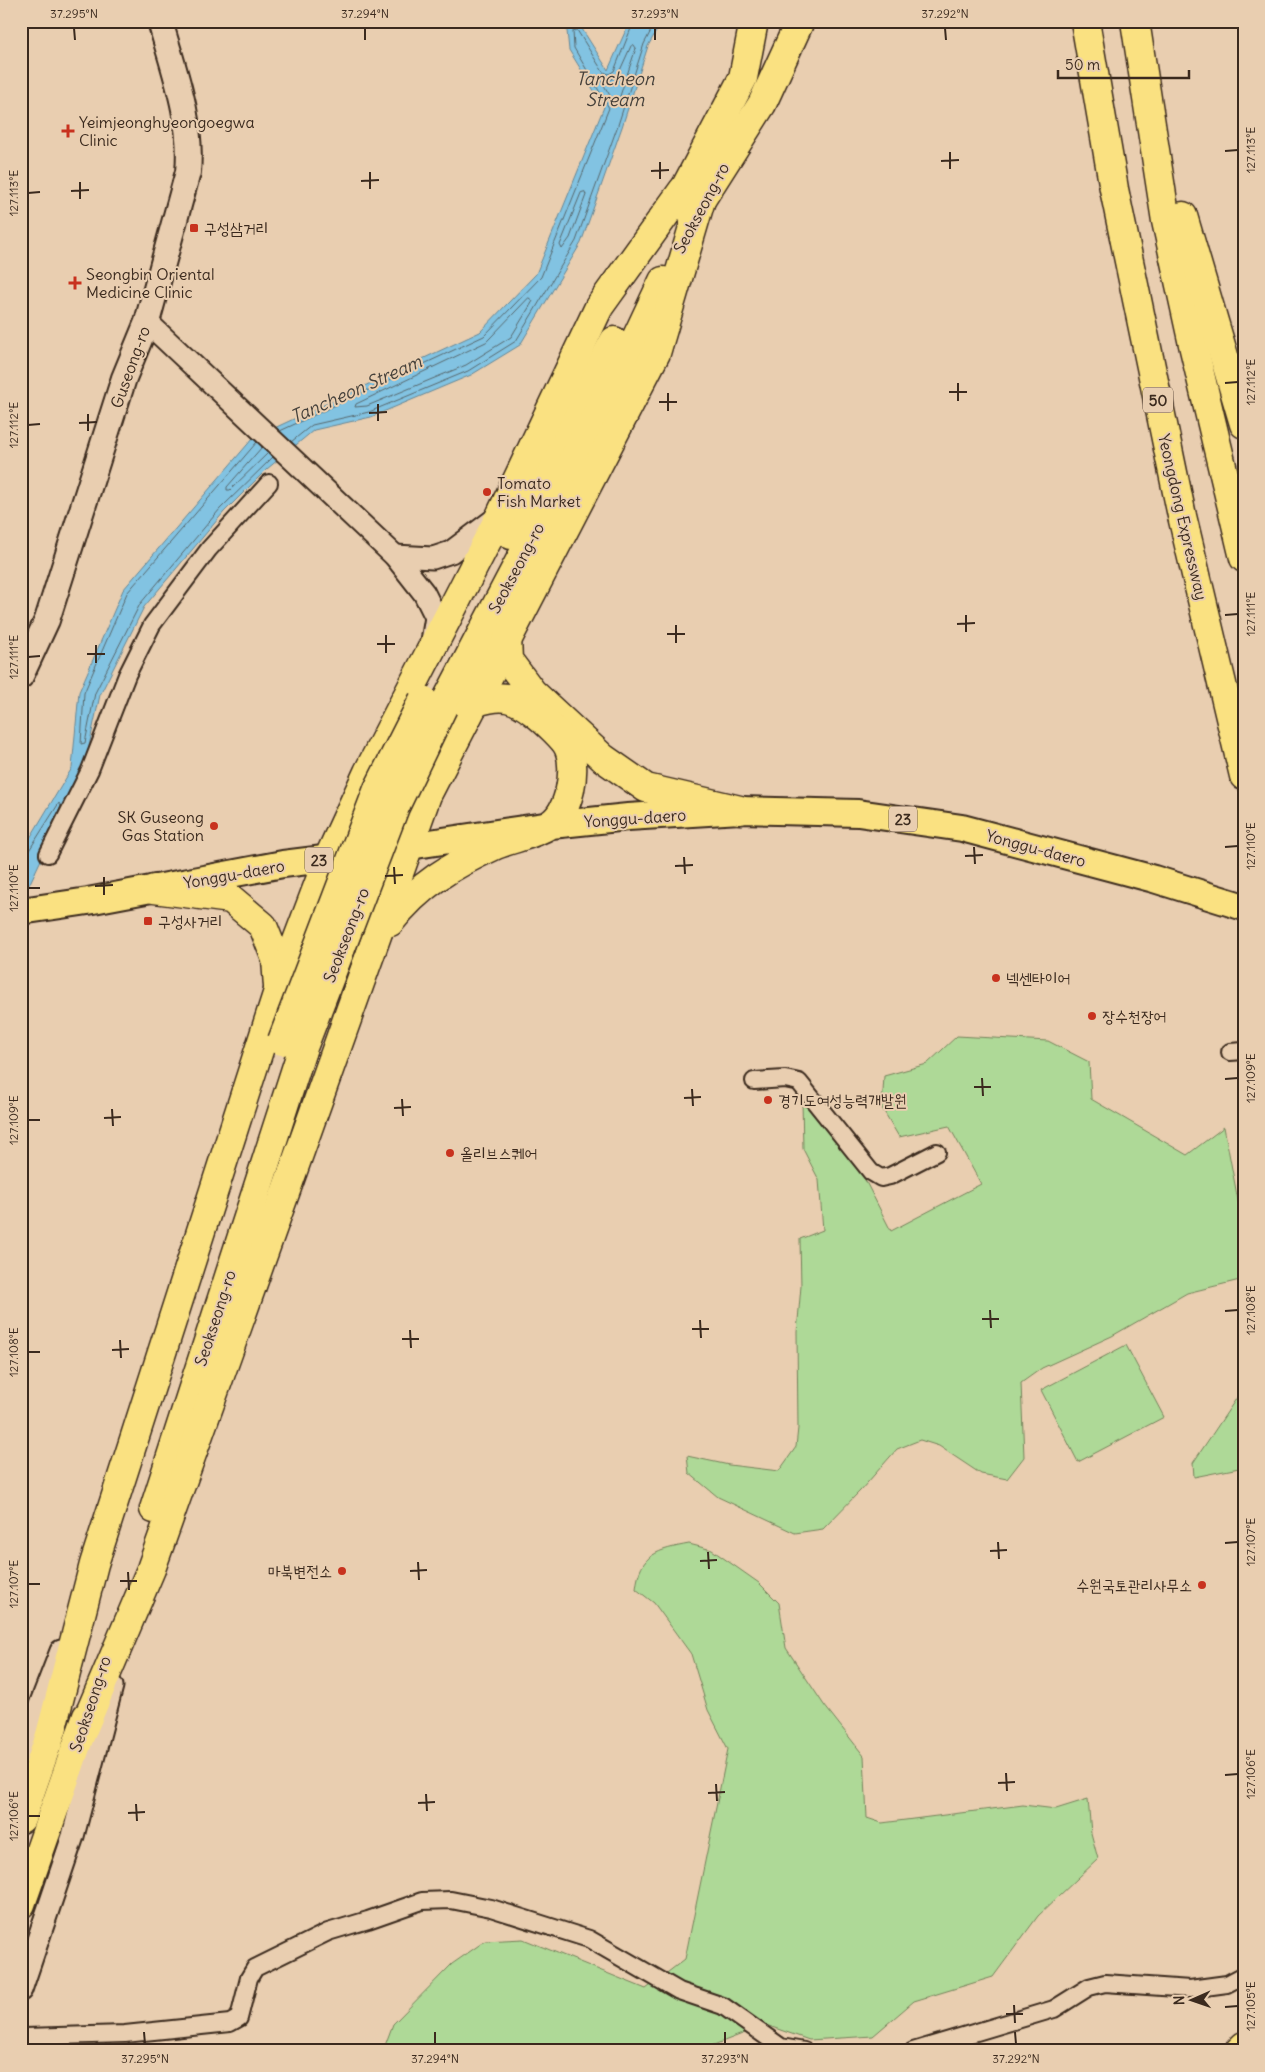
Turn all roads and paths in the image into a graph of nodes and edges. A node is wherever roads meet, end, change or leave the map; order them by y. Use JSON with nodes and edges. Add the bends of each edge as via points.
{"nodes":[{"id":1,"x":160,"y":21,"type":"edge"},
{"id":2,"x":754,"y":21,"type":"edge"},
{"id":3,"x":800,"y":21,"type":"edge"},
{"id":4,"x":1085,"y":21,"type":"edge"},
{"id":5,"x":1135,"y":21,"type":"edge"},
{"id":6,"x":1141,"y":57,"type":"junction"},
{"id":7,"x":692,"y":195,"type":"junction"},
{"id":8,"x":147,"y":322,"type":"junction"},
{"id":9,"x":1244,"y":424,"type":"edge"},
{"id":10,"x":269,"y":483,"type":"dead end"},
{"id":11,"x":502,"y":514,"type":"junction"},
{"id":12,"x":395,"y":556,"type":"junction"},
{"id":13,"x":1244,"y":558,"type":"edge"},
{"id":14,"x":507,"y":638,"type":"junction"},
{"id":15,"x":431,"y":650,"type":"junction"},
{"id":16,"x":21,"y":676,"type":"edge"},
{"id":17,"x":476,"y":702,"type":"junction"},
{"id":18,"x":398,"y":717,"type":"junction"},
{"id":19,"x":455,"y":743,"type":"junction"},
{"id":20,"x":1244,"y":776,"type":"edge"},
{"id":21,"x":740,"y":810,"type":"junction"},
{"id":22,"x":551,"y":825,"type":"junction"},
{"id":23,"x":411,"y":846,"type":"junction"},
{"id":24,"x":48,"y":854,"type":"dead end"},
{"id":25,"x":328,"y":859,"type":"junction"},
{"id":26,"x":154,"y":889,"type":"junction"},
{"id":27,"x":1244,"y":906,"type":"edge"},
{"id":28,"x":21,"y":911,"type":"edge"},
{"id":29,"x":369,"y":961,"type":"junction"},
{"id":30,"x":278,"y":991,"type":"junction"},
{"id":31,"x":344,"y":1031,"type":"junction"},
{"id":32,"x":292,"y":1045,"type":"junction"},
{"id":33,"x":754,"y":1081,"type":"dead end"},
{"id":34,"x":937,"y":1152,"type":"dead end"},
{"id":35,"x":94,"y":1564,"type":"junction"},
{"id":36,"x":151,"y":1569,"type":"junction"},
{"id":37,"x":81,"y":1734,"type":"junction"},
{"id":38,"x":48,"y":1743,"type":"junction"},
{"id":39,"x":21,"y":1754,"type":"edge"},
{"id":40,"x":21,"y":1819,"type":"edge"},
{"id":41,"x":21,"y":1904,"type":"edge"},
{"id":42,"x":1244,"y":1975,"type":"edge"},
{"id":43,"x":21,"y":1990,"type":"edge"},
{"id":44,"x":25,"y":2037,"type":"dead end"},
{"id":45,"x":1244,"y":2046,"type":"edge"},
{"id":46,"x":804,"y":2051,"type":"edge"},
{"id":47,"x":913,"y":2051,"type":"edge"},
{"id":48,"x":1239,"y":2051,"type":"edge"}],
"edges":[{"from":1,"to":8,"type":"main road","name":"Guseong-ro","via":[[188,123],[190,147],[188,172]]},
{"from":2,"to":7,"type":"highway","name":"Seokseong-ro","via":[[743,78]]},
{"from":3,"to":7,"type":"highway","name":"Seokseong-ro","via":[[762,104]]},
{"from":4,"to":20,"type":"highway","name":"Yeongdong Expressway","number":"50","via":[[1114,189],[1174,477]]},
{"from":5,"to":6,"type":"highway"},
{"from":6,"to":9,"type":"highway","via":[[1191,247]]},
{"from":6,"to":13,"type":"highway","via":[[1166,221]]},
{"from":7,"to":11,"type":"highway","via":[[599,307]]},
{"from":7,"to":14,"type":"highway","via":[[656,353]]},
{"from":7,"to":32,"type":"highway","name":"Seokseong-ro","bridge":true,"via":[[632,347],[434,704],[395,806]]},
{"from":8,"to":12,"type":"street"},
{"from":8,"to":16,"type":"main road","name":"Guseong-ro","via":[[124,378],[47,620]]},
{"from":10,"to":24,"type":"street","via":[[209,549],[152,625],[127,675],[90,770]]},
{"from":11,"to":12,"type":"street","via":[[451,552],[433,558]]},
{"from":11,"to":15,"type":"highway"},
{"from":12,"to":15,"type":"street","via":[[424,592],[436,617]]},
{"from":14,"to":17,"type":"highway"},
{"from":14,"to":21,"type":"highway","via":[[508,660],[532,692],[603,758],[646,788]]},
{"from":15,"to":18,"type":"highway"},
{"from":17,"to":19,"type":"highway"},
{"from":17,"to":22,"type":"highway","via":[[498,696],[520,701],[541,717],[569,748],[572,779],[568,801]]},
{"from":18,"to":19,"type":"highway","via":[[397,740],[411,754],[433,754]]},
{"from":18,"to":25,"type":"highway","via":[[368,772]]},
{"from":19,"to":23,"type":"highway","via":[[427,795]]},
{"from":21,"to":22,"type":"main road","name":"Yonggu-daero","number":"23"},
{"from":21,"to":27,"type":"main road","name":"Yonggu-daero","number":"23","via":[[858,813],[962,828]]},
{"from":22,"to":23,"type":"main road","name":"Yonggu-daero","number":"23"},
{"from":22,"to":29,"type":"highway","via":[[496,845],[433,878],[408,899],[387,926]]},
{"from":23,"to":25,"type":"main road","name":"Yonggu-daero","number":"23"},
{"from":23,"to":29,"type":"highway"},
{"from":25,"to":26,"type":"main road","name":"Yonggu-daero","number":"23","via":[[284,864]]},
{"from":25,"to":30,"type":"highway"},
{"from":26,"to":28,"type":"main road","name":"Yonggu-daero","number":"23"},
{"from":26,"to":30,"type":"highway","via":[[231,899],[263,926],[276,959]]},
{"from":29,"to":31,"type":"highway"},
{"from":30,"to":31,"type":"highway","via":[[301,975],[314,981],[334,1000]]},
{"from":30,"to":35,"type":"highway"},
{"from":31,"to":36,"type":"highway"},
{"from":32,"to":37,"type":"highway","name":"Seokseong-ro"},
{"from":32,"to":38,"type":"highway","name":"Seokseong-ro"},
{"from":33,"to":34,"type":"street","via":[[785,1079],[799,1082],[871,1172],[881,1178]]},
{"from":35,"to":38,"type":"highway"},
{"from":35,"to":39,"type":"street"},
{"from":36,"to":37,"type":"highway"},
{"from":36,"to":43,"type":"street","via":[[114,1679],[73,1836]]},
{"from":37,"to":41,"type":"highway","name":"Seokseong-ro"},
{"from":38,"to":40,"type":"highway","name":"Seokseong-ro"},
{"from":42,"to":47,"type":"street","via":[[1227,1984],[1190,1989],[1105,1983],[1089,1987],[1054,2009]]},
{"from":44,"to":46,"type":"street","via":[[124,2034],[230,2023],[239,2018],[249,1978],[255,1968],[328,1932],[422,1900],[451,1900],[491,1908],[589,1940],[679,1991],[723,2006],[781,2047]]},
{"from":45,"to":48,"type":"highway"}]}
